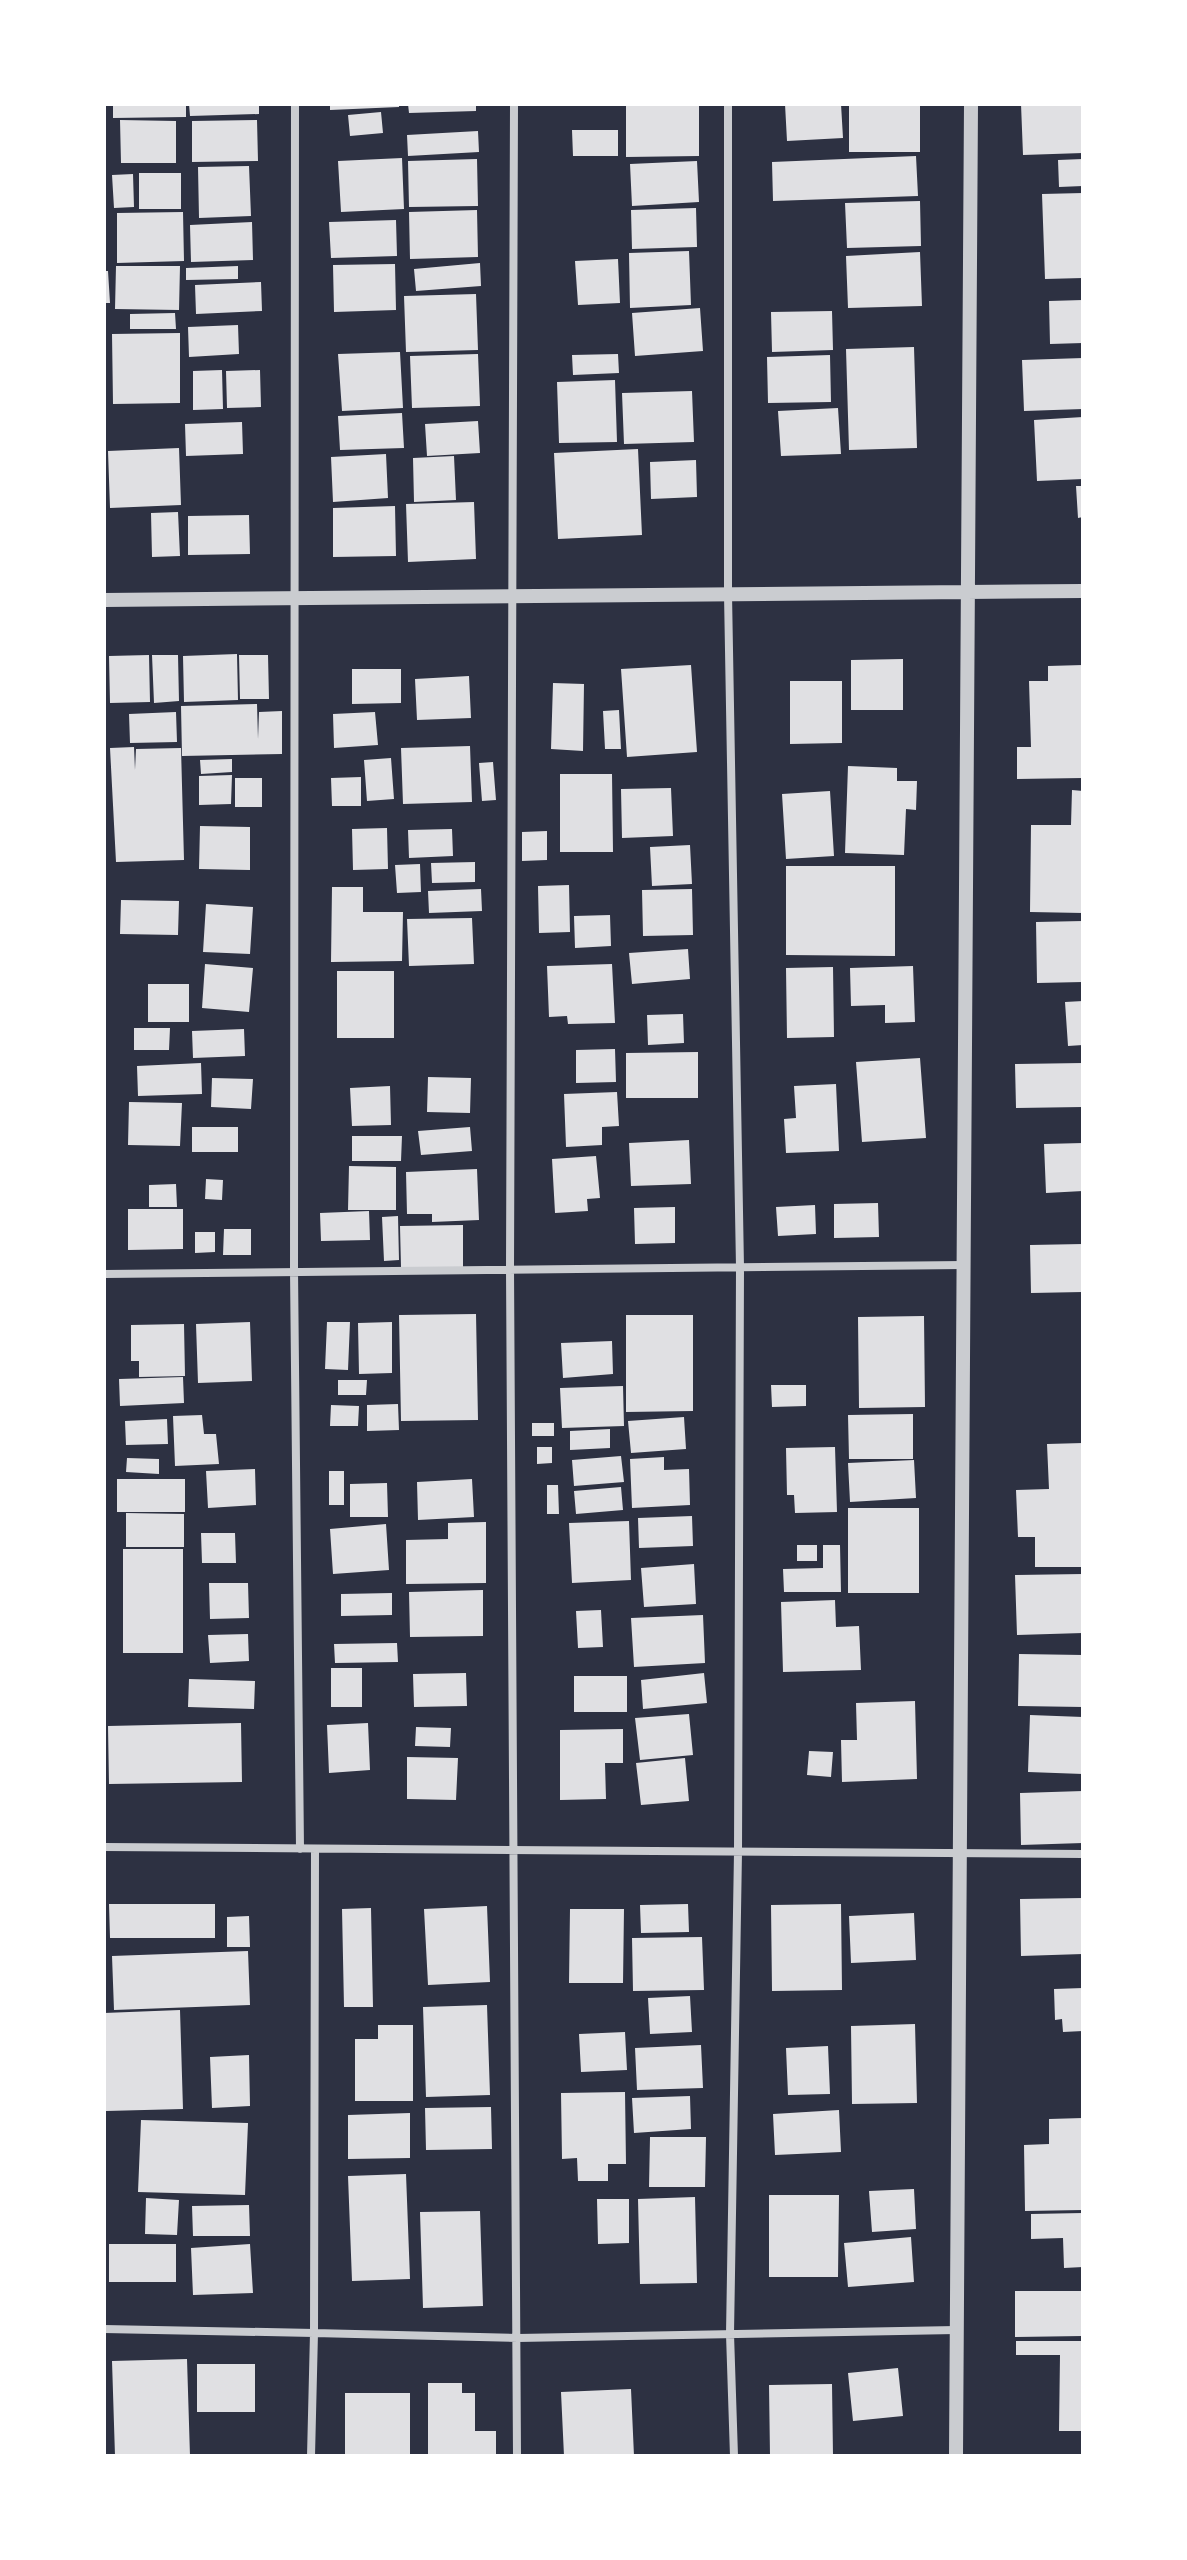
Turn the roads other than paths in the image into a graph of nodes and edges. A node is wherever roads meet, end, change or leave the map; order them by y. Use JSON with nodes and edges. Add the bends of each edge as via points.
{"nodes":[{"id":1,"x":295,"y":104,"type":"edge"},
{"id":2,"x":514,"y":104,"type":"edge"},
{"id":3,"x":728,"y":104,"type":"edge"},
{"id":4,"x":971,"y":104,"type":"edge"},
{"id":5,"x":1083,"y":591,"type":"edge"},
{"id":6,"x":968,"y":592,"type":"junction"},
{"id":7,"x":728,"y":594,"type":"junction"},
{"id":8,"x":509,"y":596,"type":"junction"},
{"id":9,"x":293,"y":598,"type":"junction"},
{"id":10,"x":104,"y":600,"type":"edge"},
{"id":11,"x":964,"y":1265,"type":"junction"},
{"id":12,"x":740,"y":1267,"type":"junction"},
{"id":13,"x":510,"y":1269,"type":"junction"},
{"id":14,"x":294,"y":1270,"type":"junction"},
{"id":15,"x":104,"y":1274,"type":"edge"},
{"id":16,"x":104,"y":1847,"type":"edge"},
{"id":17,"x":300,"y":1849,"type":"junction"},
{"id":18,"x":315,"y":1850,"type":"junction"},
{"id":19,"x":515,"y":1851,"type":"junction"},
{"id":20,"x":738,"y":1852,"type":"junction"},
{"id":21,"x":962,"y":1853,"type":"junction"},
{"id":22,"x":1083,"y":1854,"type":"edge"},
{"id":23,"x":104,"y":2329,"type":"edge"},
{"id":24,"x":956,"y":2330,"type":"junction"},
{"id":25,"x":314,"y":2333,"type":"junction"},
{"id":26,"x":730,"y":2334,"type":"junction"},
{"id":27,"x":518,"y":2338,"type":"junction"},
{"id":28,"x":311,"y":2456,"type":"edge"},
{"id":29,"x":517,"y":2456,"type":"edge"},
{"id":30,"x":734,"y":2456,"type":"edge"},
{"id":31,"x":956,"y":2456,"type":"edge"}],
"edges":[{"from":1,"to":9,"type":"street"},
{"from":2,"to":8,"type":"street"},
{"from":3,"to":7,"type":"street"},
{"from":4,"to":6,"type":"street"},
{"from":5,"to":6,"type":"street"},
{"from":6,"to":7,"type":"street"},
{"from":6,"to":11,"type":"street"},
{"from":7,"to":8,"type":"street"},
{"from":7,"to":12,"type":"street"},
{"from":8,"to":9,"type":"street"},
{"from":8,"to":13,"type":"street"},
{"from":9,"to":10,"type":"street"},
{"from":9,"to":14,"type":"street"},
{"from":11,"to":12,"type":"street"},
{"from":11,"to":21,"type":"street"},
{"from":12,"to":13,"type":"street"},
{"from":12,"to":20,"type":"street"},
{"from":13,"to":14,"type":"street"},
{"from":13,"to":19,"type":"street"},
{"from":14,"to":15,"type":"street"},
{"from":14,"to":17,"type":"street"},
{"from":16,"to":17,"type":"street"},
{"from":17,"to":18,"type":"street"},
{"from":18,"to":19,"type":"street"},
{"from":18,"to":25,"type":"street"},
{"from":19,"to":20,"type":"street"},
{"from":19,"to":27,"type":"street"},
{"from":20,"to":21,"type":"street"},
{"from":20,"to":26,"type":"street"},
{"from":21,"to":22,"type":"street"},
{"from":21,"to":24,"type":"street"},
{"from":23,"to":25,"type":"street"},
{"from":24,"to":26,"type":"street"},
{"from":24,"to":31,"type":"street"},
{"from":25,"to":27,"type":"street"},
{"from":25,"to":28,"type":"street"},
{"from":26,"to":27,"type":"street"},
{"from":26,"to":30,"type":"street"},
{"from":27,"to":29,"type":"street"}]}
